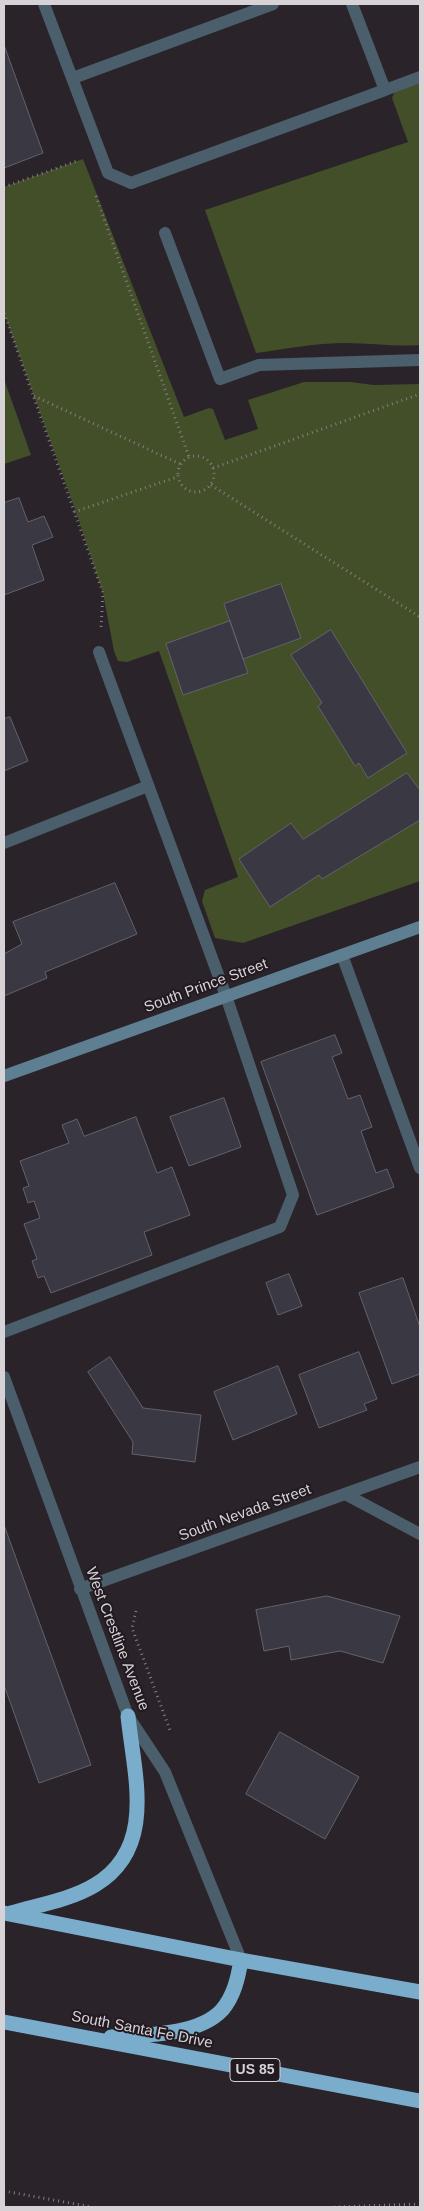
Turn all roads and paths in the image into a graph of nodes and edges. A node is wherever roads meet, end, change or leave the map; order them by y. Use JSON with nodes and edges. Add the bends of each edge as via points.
{"nodes":[{"id":1,"x":44,"y":4,"type":"edge"},
{"id":2,"x":273,"y":4,"type":"edge"},
{"id":3,"x":352,"y":4,"type":"edge"},
{"id":4,"x":420,"y":77,"type":"edge"},
{"id":5,"x":73,"y":78,"type":"junction"},
{"id":6,"x":386,"y":90,"type":"junction"},
{"id":7,"x":83,"y":159,"type":"dead end"},
{"id":8,"x":93,"y":187,"type":"dead end"},
{"id":9,"x":4,"y":188,"type":"edge"},
{"id":10,"x":165,"y":233,"type":"dead end"},
{"id":11,"x":4,"y":313,"type":"edge"},
{"id":12,"x":420,"y":360,"type":"edge"},
{"id":13,"x":420,"y":394,"type":"edge"},
{"id":14,"x":34,"y":396,"type":"junction"},
{"id":15,"x":189,"y":457,"type":"junction"},
{"id":16,"x":180,"y":464,"type":"junction"},
{"id":17,"x":213,"y":468,"type":"junction"},
{"id":18,"x":178,"y":477,"type":"junction"},
{"id":19,"x":211,"y":485,"type":"junction"},
{"id":20,"x":74,"y":512,"type":"junction"},
{"id":21,"x":420,"y":617,"type":"edge"},
{"id":22,"x":99,"y":652,"type":"joint"},
{"id":23,"x":148,"y":786,"type":"junction"},
{"id":24,"x":4,"y":843,"type":"edge"},
{"id":25,"x":420,"y":927,"type":"edge"},
{"id":26,"x":342,"y":955,"type":"junction"},
{"id":27,"x":226,"y":996,"type":"junction"},
{"id":28,"x":4,"y":1076,"type":"edge"},
{"id":29,"x":420,"y":1168,"type":"edge"},
{"id":30,"x":4,"y":1332,"type":"edge"},
{"id":31,"x":4,"y":1377,"type":"edge"},
{"id":32,"x":420,"y":1467,"type":"edge"},
{"id":33,"x":345,"y":1494,"type":"junction"},
{"id":34,"x":420,"y":1534,"type":"edge"},
{"id":35,"x":80,"y":1589,"type":"junction"},
{"id":36,"x":136,"y":1611,"type":"dead end"},
{"id":37,"x":128,"y":1716,"type":"junction"},
{"id":38,"x":174,"y":1740,"type":"dead end"},
{"id":39,"x":6,"y":1914,"type":"edge"},
{"id":40,"x":241,"y":1960,"type":"junction"},
{"id":41,"x":420,"y":1992,"type":"edge"},
{"id":42,"x":4,"y":2022,"type":"edge"},
{"id":43,"x":89,"y":2038,"type":"junction"},
{"id":44,"x":420,"y":2101,"type":"edge"},
{"id":45,"x":4,"y":2191,"type":"edge"},
{"id":46,"x":420,"y":2204,"type":"edge"},
{"id":47,"x":92,"y":2207,"type":"edge"},
{"id":48,"x":334,"y":2207,"type":"edge"}],
"edges":[{"from":1,"to":5,"type":"street"},
{"from":2,"to":5,"type":"street"},
{"from":3,"to":6,"type":"street"},
{"from":4,"to":6,"type":"street"},
{"from":5,"to":6,"type":"street","via":[[108,173],[131,183]]},
{"from":7,"to":9,"type":"path"},
{"from":8,"to":15,"type":"path"},
{"from":10,"to":12,"type":"street","via":[[220,380],[259,364]]},
{"from":11,"to":14,"type":"path"},
{"from":13,"to":17,"type":"path"},
{"from":14,"to":16,"type":"path"},
{"from":14,"to":20,"type":"path"},
{"from":15,"to":16,"type":"path"},
{"from":15,"to":17,"type":"path","via":[[200,456]]},
{"from":16,"to":18,"type":"path"},
{"from":17,"to":19,"type":"path"},
{"from":18,"to":19,"type":"path","via":[[183,488],[195,493]]},
{"from":18,"to":20,"type":"path"},
{"from":19,"to":21,"type":"path"},
{"from":20,"to":22,"type":"path","via":[[103,594]]},
{"from":22,"to":23,"type":"street"},
{"from":23,"to":24,"type":"street"},
{"from":23,"to":27,"type":"street"},
{"from":25,"to":26,"type":"street","name":"South Prince Street"},
{"from":26,"to":27,"type":"street","name":"South Prince Street"},
{"from":26,"to":29,"type":"street"},
{"from":27,"to":28,"type":"street","name":"South Prince Street"},
{"from":27,"to":30,"type":"street","via":[[293,1195],[280,1226]]},
{"from":31,"to":35,"type":"street","name":"West Crestline Avenue"},
{"from":32,"to":33,"type":"street","name":"South Nevada Street"},
{"from":33,"to":34,"type":"street"},
{"from":33,"to":35,"type":"street","name":"South Nevada Street"},
{"from":35,"to":37,"type":"street","name":"West Crestline Avenue"},
{"from":36,"to":38,"type":"path","via":[[132,1628]]},
{"from":37,"to":39,"type":"highway","via":[[139,1810],[135,1833],[124,1855],[111,1873],[94,1886]]},
{"from":37,"to":40,"type":"street","name":"West Crestline Avenue","via":[[165,1772]]},
{"from":39,"to":40,"type":"highway"},
{"from":40,"to":41,"type":"highway"},
{"from":40,"to":43,"type":"highway","via":[[231,1995],[210,2019],[176,2031]]},
{"from":42,"to":43,"type":"highway","name":"South Santa Fe Drive","number":"US 85"},
{"from":43,"to":44,"type":"highway","name":"South Santa Fe Drive","number":"US 85"},
{"from":45,"to":47,"type":"path"},
{"from":46,"to":48,"type":"path"}]}
